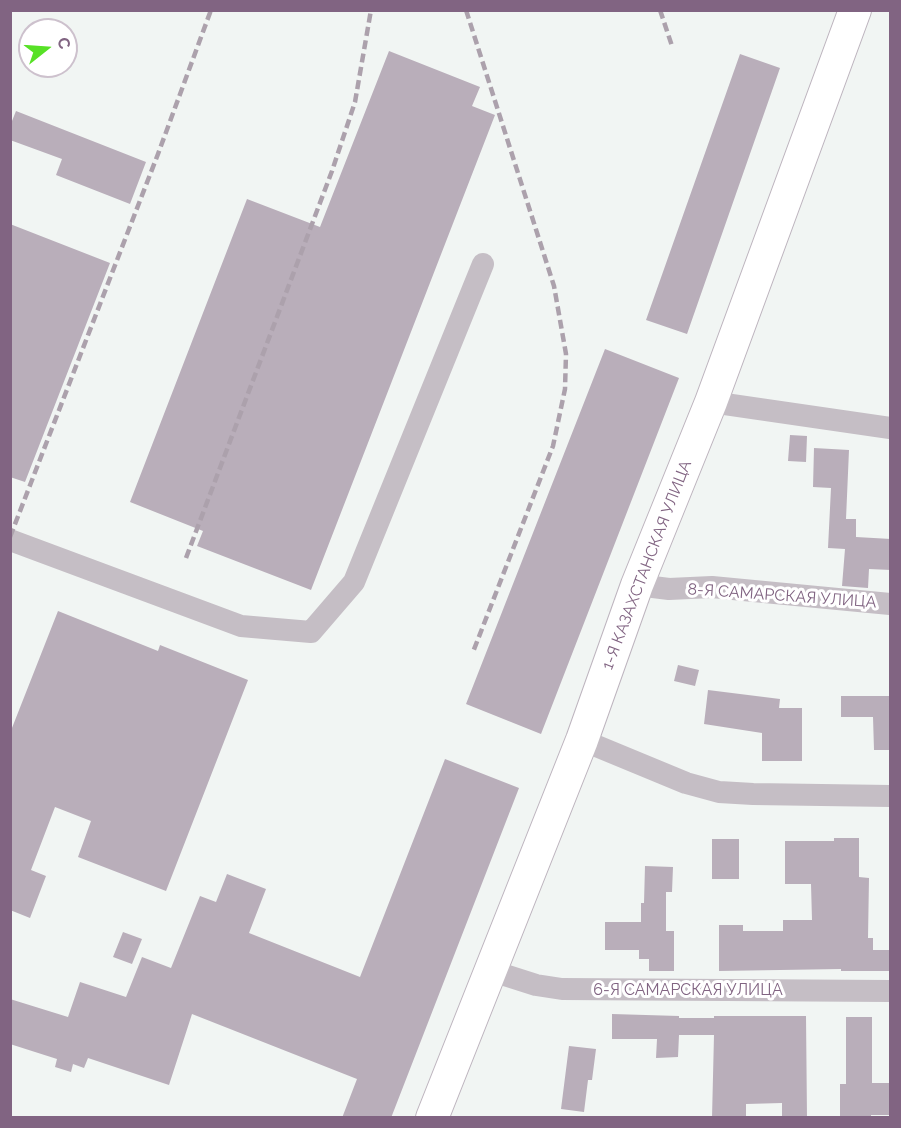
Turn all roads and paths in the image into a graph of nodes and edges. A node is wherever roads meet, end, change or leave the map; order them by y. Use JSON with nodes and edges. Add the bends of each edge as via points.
{"nodes":[{"id":1,"x":855,"y":10,"type":"edge"},
{"id":2,"x":483,"y":264,"type":"dead end"},
{"id":3,"x":711,"y":402,"type":"junction"},
{"id":4,"x":891,"y":428,"type":"edge"},
{"id":5,"x":10,"y":540,"type":"edge"},
{"id":6,"x":637,"y":585,"type":"junction"},
{"id":7,"x":891,"y":604,"type":"edge"},
{"id":8,"x":582,"y":740,"type":"junction"},
{"id":9,"x":891,"y":796,"type":"edge"},
{"id":10,"x":489,"y":970,"type":"junction"},
{"id":11,"x":891,"y":991,"type":"edge"},
{"id":12,"x":432,"y":1118,"type":"edge"}],
"edges":[{"from":1,"to":3,"type":"street","name":"1-Я КАЗАХСТАНСКАЯ УЛИЦА"},
{"from":2,"to":5,"type":"street","via":[[354,582],[311,632],[241,626]]},
{"from":3,"to":4,"type":"street"},
{"from":3,"to":6,"type":"street","name":"1-Я КАЗАХСТАНСКАЯ УЛИЦА"},
{"from":6,"to":7,"type":"street","name":"8-Я САМАРСКАЯ УЛИЦА","via":[[669,589],[712,587]]},
{"from":6,"to":8,"type":"street","name":"1-Я КАЗАХСТАНСКАЯ УЛИЦА"},
{"from":8,"to":9,"type":"street","via":[[686,783],[719,792]]},
{"from":8,"to":10,"type":"street","name":"1-Я КАЗАХСТАНСКАЯ УЛИЦА"},
{"from":10,"to":11,"type":"street","name":"6-Я САМАРСКАЯ УЛИЦА","via":[[562,989]]},
{"from":10,"to":12,"type":"street","name":"1-Я КАЗАХСТАНСКАЯ УЛИЦА"}]}
